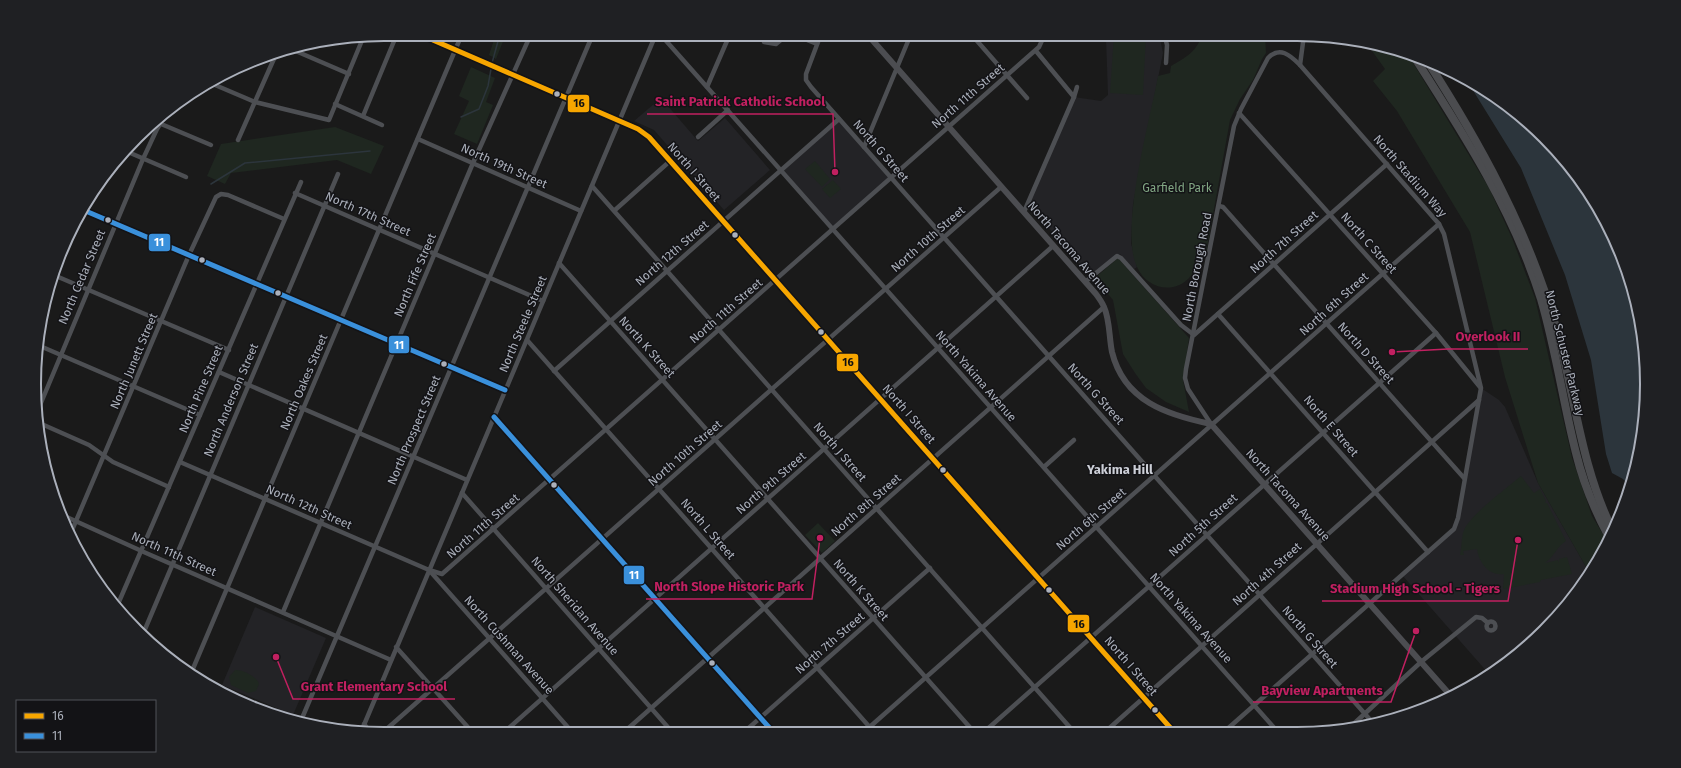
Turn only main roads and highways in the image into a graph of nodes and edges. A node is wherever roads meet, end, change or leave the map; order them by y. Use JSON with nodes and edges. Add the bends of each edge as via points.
{"nodes":[{"id":1,"x":435,"y":41,"type":"edge"},
{"id":2,"x":873,"y":41,"type":"edge"},
{"id":3,"x":1418,"y":63,"type":"edge"},
{"id":4,"x":1432,"y":69,"type":"edge"},
{"id":5,"x":1610,"y":524,"type":"edge"},
{"id":6,"x":1607,"y":532,"type":"edge"},
{"id":7,"x":1448,"y":692,"type":"edge"},
{"id":8,"x":1170,"y":727,"type":"edge"}],
"edges":[{"from":1,"to":8,"type":"main road","name":"North I Street","via":[[646,135]]},
{"from":2,"to":7,"type":"main road","name":"North Tacoma Avenue","via":[[1085,282],[1104,307],[1117,367],[1135,392],[1165,412],[1211,424]]},
{"from":3,"to":6,"type":"highway","name":"North Schuster Parkway","via":[[1480,161],[1521,245],[1549,329],[1576,454],[1590,496]]},
{"from":4,"to":5,"type":"highway","name":"North Schuster Parkway","via":[[1504,190],[1530,249],[1556,327],[1584,454],[1596,494]]}]}
